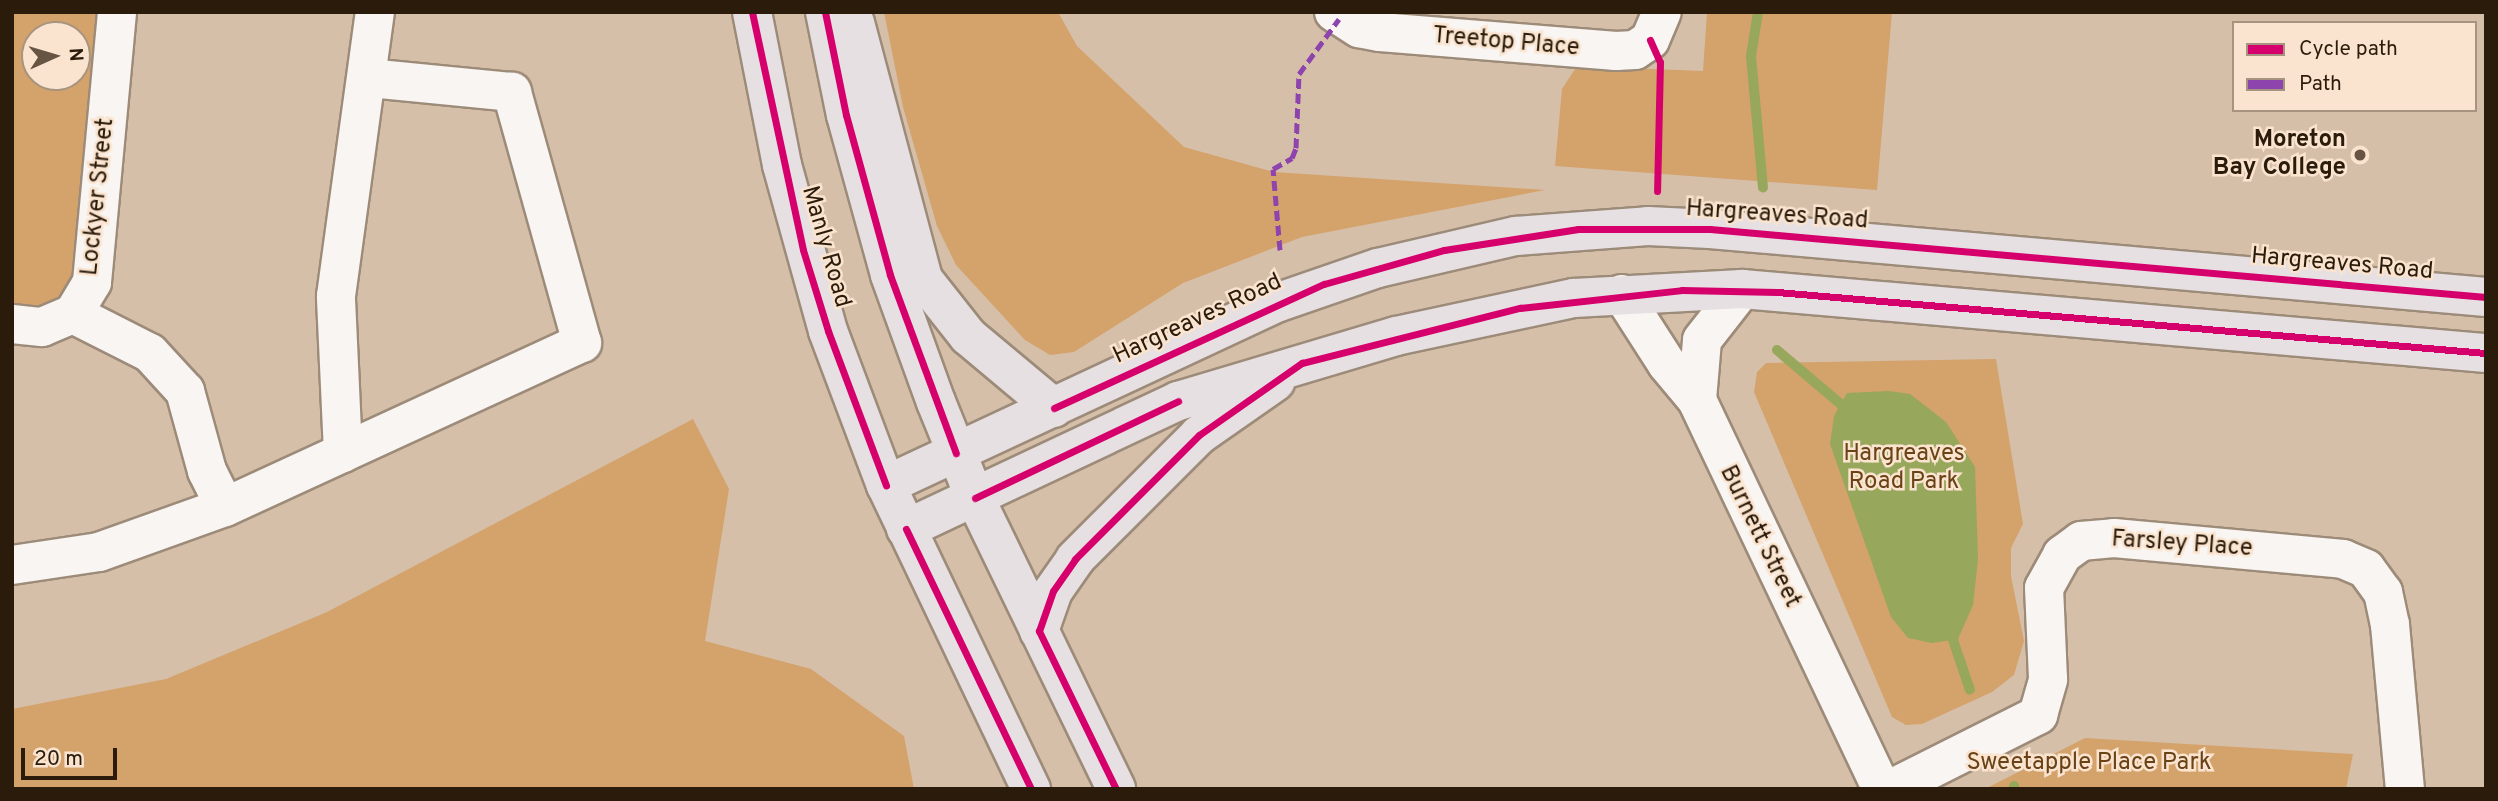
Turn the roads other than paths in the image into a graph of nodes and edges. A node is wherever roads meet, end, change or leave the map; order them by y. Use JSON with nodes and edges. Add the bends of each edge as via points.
{"nodes":[{"id":1,"x":117,"y":12,"type":"edge"},
{"id":2,"x":375,"y":12,"type":"edge"},
{"id":3,"x":752,"y":12,"type":"edge"},
{"id":4,"x":825,"y":12,"type":"edge"},
{"id":5,"x":846,"y":12,"type":"edge"},
{"id":6,"x":1334,"y":12,"type":"edge"},
{"id":7,"x":1662,"y":12,"type":"edge"},
{"id":8,"x":369,"y":78,"type":"junction"},
{"id":9,"x":1742,"y":289,"type":"junction"},
{"id":10,"x":1622,"y":294,"type":"junction"},
{"id":11,"x":2486,"y":297,"type":"edge"},
{"id":12,"x":73,"y":314,"type":"junction"},
{"id":13,"x":12,"y":324,"type":"edge"},
{"id":14,"x":2486,"y":353,"type":"edge"},
{"id":15,"x":1302,"y":363,"type":"junction"},
{"id":16,"x":1697,"y":400,"type":"junction"},
{"id":17,"x":1054,"y":408,"type":"junction"},
{"id":18,"x":343,"y":453,"type":"junction"},
{"id":19,"x":956,"y":453,"type":"junction"},
{"id":20,"x":886,"y":485,"type":"junction"},
{"id":21,"x":975,"y":498,"type":"junction"},
{"id":22,"x":225,"y":507,"type":"junction"},
{"id":23,"x":906,"y":529,"type":"junction"},
{"id":24,"x":12,"y":565,"type":"edge"},
{"id":25,"x":1039,"y":632,"type":"junction"},
{"id":26,"x":1031,"y":789,"type":"edge"},
{"id":27,"x":1116,"y":789,"type":"edge"},
{"id":28,"x":1882,"y":789,"type":"edge"},
{"id":29,"x":1891,"y":789,"type":"edge"},
{"id":30,"x":2405,"y":789,"type":"edge"}],
"edges":[{"from":1,"to":12,"type":"street","name":"Lockyer Street","via":[[92,282]]},
{"from":2,"to":8,"type":"street"},
{"from":3,"to":20,"type":"main road","name":"Manly Road","via":[[803,250]]},
{"from":4,"to":19,"type":"main road","via":[[846,115],[890,275]]},
{"from":5,"to":17,"type":"main road","via":[[855,23],[923,279],[968,336]]},
{"from":6,"to":7,"type":"street","name":"Treetop Place","via":[[1359,28],[1380,32],[1616,51],[1635,50],[1650,40]]},
{"from":8,"to":18,"type":"street","via":[[336,296]]},
{"from":8,"to":18,"type":"street","via":[[512,92],[582,343]]},
{"from":9,"to":10,"type":"main road"},
{"from":9,"to":14,"type":"main road"},
{"from":9,"to":16,"type":"street","via":[[1702,340]]},
{"from":10,"to":15,"type":"main road","via":[[1520,308]]},
{"from":10,"to":16,"type":"street","name":"Burnett Street","via":[[1667,364]]},
{"from":11,"to":17,"type":"main road","name":"Hargreaves Road","via":[[1710,229],[1578,229],[1444,250],[1325,284]]},
{"from":12,"to":13,"type":"street","via":[[42,327]]},
{"from":12,"to":22,"type":"street","via":[[150,353],[185,391],[207,471]]},
{"from":15,"to":21,"type":"main road","via":[[1178,401]]},
{"from":15,"to":25,"type":"main road","via":[[1199,435],[1075,559],[1054,591]]},
{"from":16,"to":28,"type":"street","name":"Burnett Street"},
{"from":17,"to":19,"type":"main road","name":"Hargreaves Road"},
{"from":18,"to":22,"type":"street"},
{"from":19,"to":20,"type":"main road","name":"Hargreaves Road"},
{"from":19,"to":21,"type":"main road"},
{"from":20,"to":23,"type":"main road","name":"Manly Road"},
{"from":21,"to":23,"type":"main road"},
{"from":21,"to":25,"type":"main road"},
{"from":22,"to":24,"type":"street","via":[[99,552]]},
{"from":23,"to":26,"type":"main road","name":"Manly Road"},
{"from":25,"to":27,"type":"main road"},
{"from":29,"to":30,"type":"street","name":"Farsley Place","via":[[2038,715],[2048,679],[2044,588],[2062,555],[2081,541],[2114,538],[2343,559],[2366,569],[2383,592],[2390,625]]}]}
